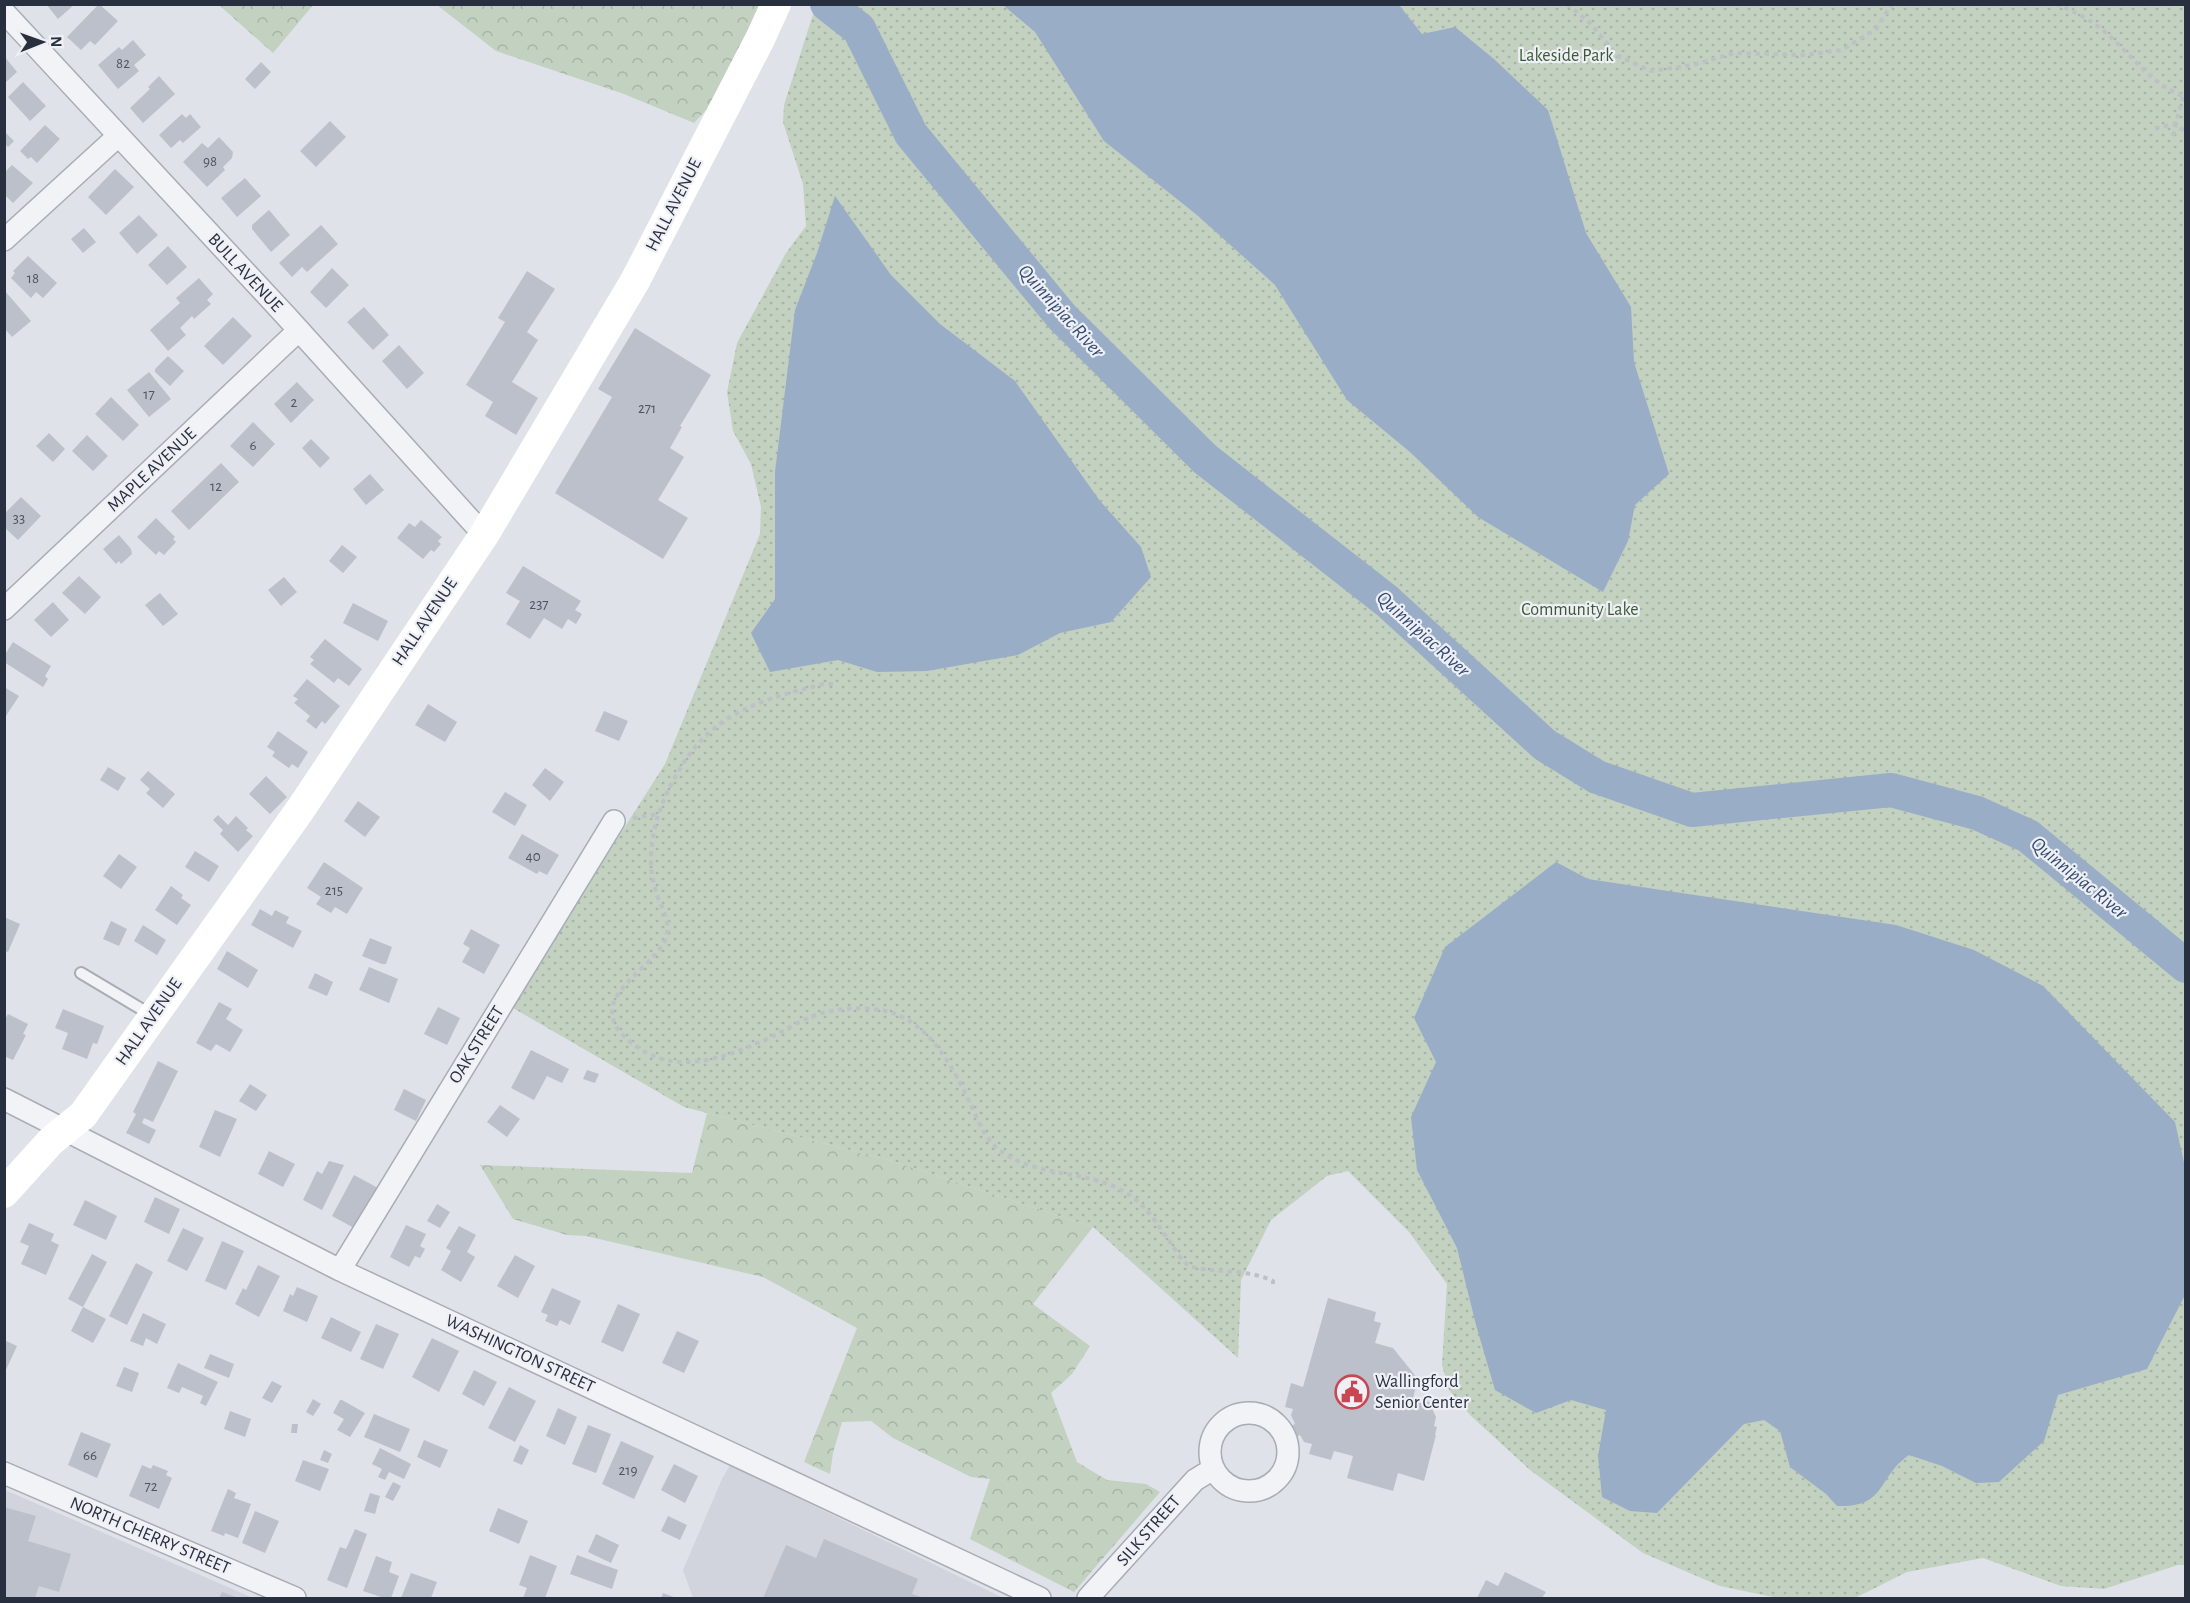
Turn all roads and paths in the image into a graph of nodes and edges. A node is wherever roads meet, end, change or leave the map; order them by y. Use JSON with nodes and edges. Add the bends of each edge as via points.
{"nodes":[{"id":1,"x":776,"y":4,"type":"edge"},
{"id":2,"x":1567,"y":4,"type":"edge"},
{"id":3,"x":1892,"y":4,"type":"edge"},
{"id":4,"x":2056,"y":4,"type":"edge"},
{"id":5,"x":4,"y":12,"type":"edge"},
{"id":6,"x":2184,"y":96,"type":"edge"},
{"id":7,"x":2176,"y":124,"type":"junction"},
{"id":8,"x":2155,"y":128,"type":"dead end"},
{"id":9,"x":2186,"y":133,"type":"edge"},
{"id":10,"x":118,"y":136,"type":"junction"},
{"id":11,"x":2173,"y":136,"type":"dead end"},
{"id":12,"x":4,"y":240,"type":"edge"},
{"id":13,"x":299,"y":330,"type":"junction"},
{"id":14,"x":484,"y":534,"type":"junction"},
{"id":15,"x":4,"y":609,"type":"edge"},
{"id":16,"x":833,"y":684,"type":"dead end"},
{"id":17,"x":658,"y":814,"type":"junction"},
{"id":18,"x":614,"y":821,"type":"joint"},
{"id":19,"x":81,"y":973,"type":"dead end"},
{"id":20,"x":153,"y":1016,"type":"junction"},
{"id":21,"x":4,"y":1099,"type":"edge"},
{"id":22,"x":66,"y":1130,"type":"junction"},
{"id":23,"x":4,"y":1193,"type":"edge"},
{"id":24,"x":340,"y":1270,"type":"junction"},
{"id":25,"x":1273,"y":1286,"type":"dead end"},
{"id":26,"x":1213,"y":1468,"type":"dead end"},
{"id":27,"x":4,"y":1473,"type":"edge"},
{"id":28,"x":295,"y":1599,"type":"edge"},
{"id":29,"x":1040,"y":1599,"type":"edge"},
{"id":30,"x":1088,"y":1599,"type":"edge"}],
"edges":[{"from":1,"to":14,"type":"main road","name":"HALL AVENUE","via":[[635,281]]},
{"from":2,"to":3,"type":"path","via":[[1588,21],[1618,56],[1651,71],[1693,65],[1734,53],[1804,55],[1842,50],[1876,29]]},
{"from":4,"to":6,"type":"path","via":[[2087,18],[2146,73]]},
{"from":5,"to":10,"type":"street","name":"BULL AVENUE"},
{"from":6,"to":7,"type":"path"},
{"from":7,"to":8,"type":"path"},
{"from":7,"to":9,"type":"path"},
{"from":7,"to":11,"type":"path"},
{"from":10,"to":12,"type":"street"},
{"from":10,"to":13,"type":"street","name":"BULL AVENUE"},
{"from":13,"to":14,"type":"street","name":"BULL AVENUE"},
{"from":13,"to":15,"type":"street","name":"MAPLE AVENUE"},
{"from":14,"to":20,"type":"main road","name":"HALL AVENUE","via":[[300,810]]},
{"from":16,"to":17,"type":"path","via":[[759,701],[715,727],[682,762]]},
{"from":17,"to":18,"type":"path"},
{"from":17,"to":25,"type":"path","via":[[652,876],[667,935],[613,1003],[612,1012],[624,1037],[656,1057],[682,1063],[723,1056],[814,1015],[838,1009],[886,1011],[924,1033],[943,1053],[985,1134],[1010,1157],[1123,1190],[1156,1220],[1185,1263],[1195,1268],[1259,1276],[1273,1281]]},
{"from":18,"to":24,"type":"street","name":"OAK STREET"},
{"from":19,"to":20,"type":"lane"},
{"from":20,"to":22,"type":"main road","name":"HALL AVENUE","via":[[83,1115]]},
{"from":21,"to":22,"type":"street","name":"WASHINGTON STREET"},
{"from":22,"to":23,"type":"main road","name":"HALL AVENUE"},
{"from":22,"to":24,"type":"street","name":"WASHINGTON STREET"},
{"from":24,"to":29,"type":"street","name":"WASHINGTON STREET"},
{"from":26,"to":30,"type":"street","name":"SILK STREET","via":[[1195,1479]]},
{"from":27,"to":28,"type":"street","name":"NORTH CHERRY STREET"}]}
